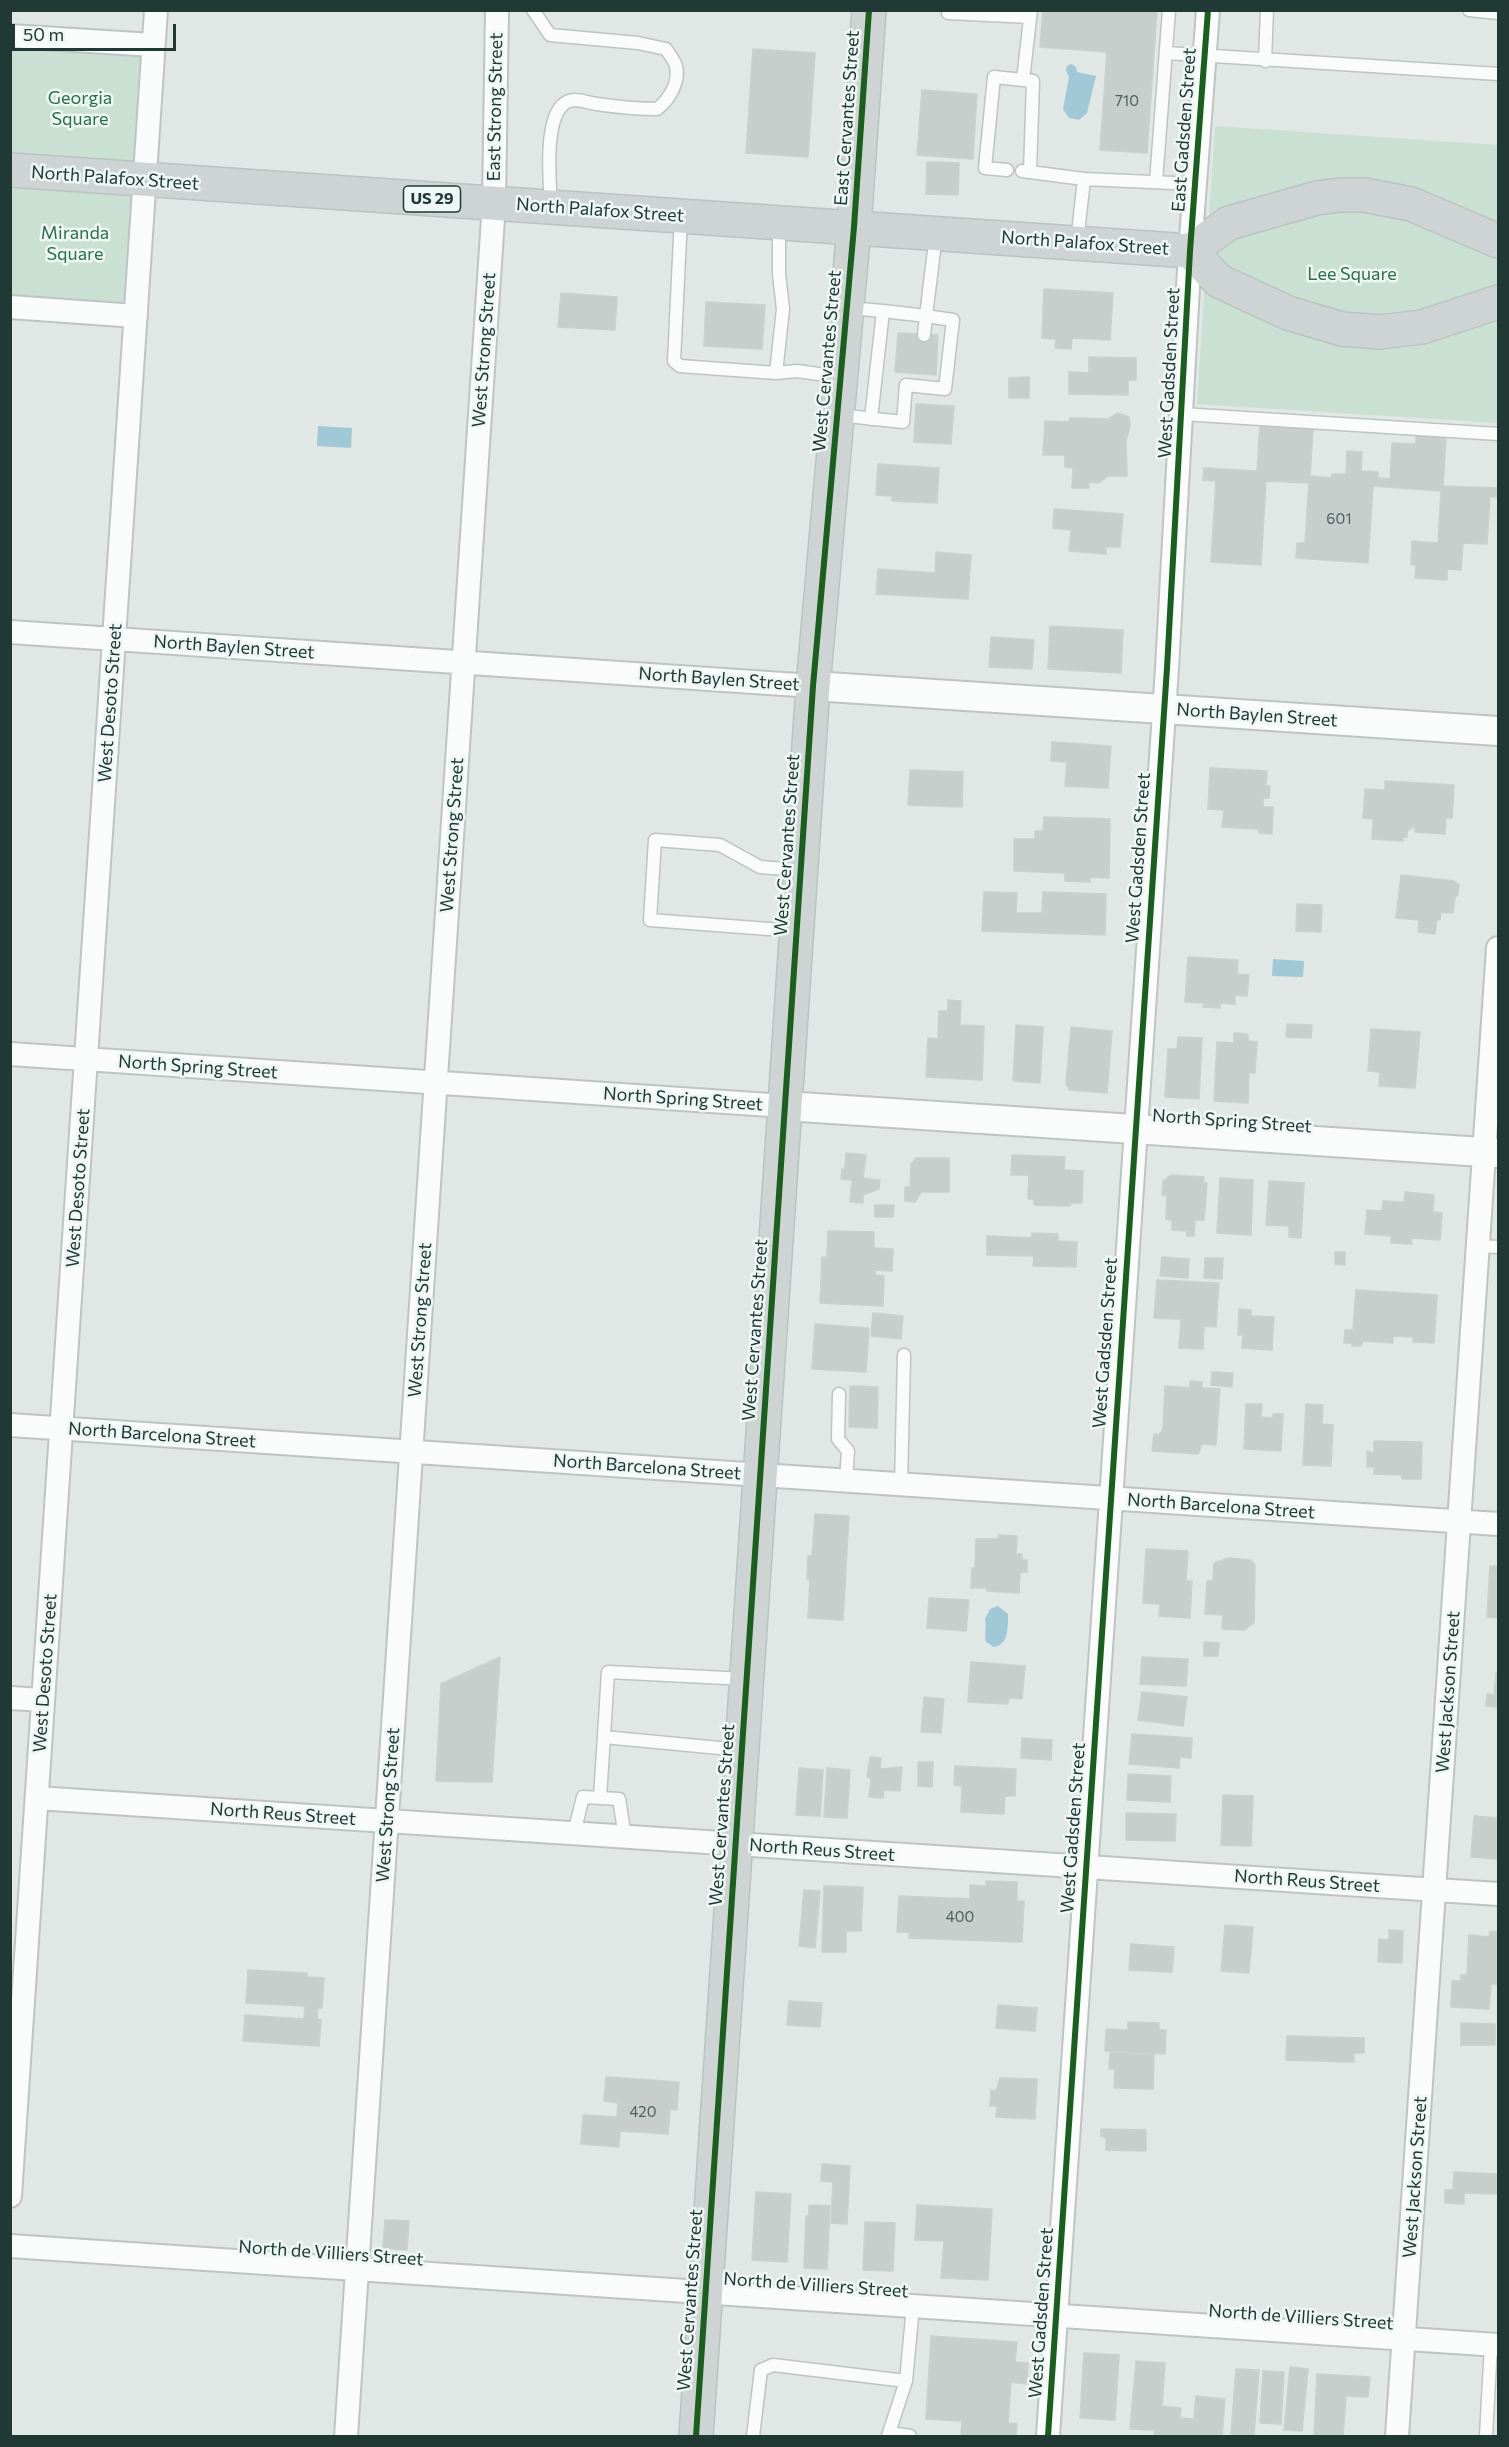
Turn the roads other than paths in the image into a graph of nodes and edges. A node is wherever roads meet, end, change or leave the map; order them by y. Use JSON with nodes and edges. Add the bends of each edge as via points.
{"nodes":[{"id":1,"x":156,"y":10,"type":"edge"},
{"id":2,"x":497,"y":10,"type":"edge"},
{"id":3,"x":533,"y":10,"type":"edge"},
{"id":4,"x":1169,"y":10,"type":"edge"},
{"id":5,"x":1208,"y":10,"type":"edge"},
{"id":6,"x":1267,"y":10,"type":"edge"},
{"id":7,"x":1469,"y":10,"type":"edge"},
{"id":8,"x":948,"y":13,"type":"dead end"},
{"id":9,"x":1498,"y":13,"type":"edge"},
{"id":10,"x":1030,"y":14,"type":"edge"},
{"id":11,"x":868,"y":18,"type":"edge"},
{"id":12,"x":10,"y":36,"type":"edge"},
{"id":13,"x":153,"y":45,"type":"junction"},
{"id":14,"x":1166,"y":53,"type":"junction"},
{"id":15,"x":1205,"y":56,"type":"junction"},
{"id":16,"x":1265,"y":61,"type":"junction"},
{"id":17,"x":1498,"y":74,"type":"edge"},
{"id":18,"x":1023,"y":80,"type":"junction"},
{"id":19,"x":1007,"y":170,"type":"dead end"},
{"id":20,"x":10,"y":171,"type":"edge"},
{"id":21,"x":1084,"y":178,"type":"junction"},
{"id":22,"x":144,"y":179,"type":"junction"},
{"id":23,"x":1156,"y":182,"type":"junction"},
{"id":24,"x":1196,"y":184,"type":"junction"},
{"id":25,"x":494,"y":203,"type":"junction"},
{"id":26,"x":550,"y":207,"type":"junction"},
{"id":27,"x":681,"y":216,"type":"junction"},
{"id":28,"x":779,"y":223,"type":"junction"},
{"id":29,"x":855,"y":227,"type":"junction"},
{"id":30,"x":936,"y":233,"type":"junction"},
{"id":31,"x":1498,"y":241,"type":"edge"},
{"id":32,"x":1077,"y":243,"type":"junction"},
{"id":33,"x":1190,"y":251,"type":"junction"},
{"id":34,"x":1498,"y":302,"type":"edge"},
{"id":35,"x":10,"y":308,"type":"edge"},
{"id":36,"x":847,"y":308,"type":"junction"},
{"id":37,"x":883,"y":311,"type":"junction"},
{"id":38,"x":136,"y":316,"type":"junction"},
{"id":39,"x":926,"y":316,"type":"junction"},
{"id":40,"x":924,"y":334,"type":"dead end"},
{"id":41,"x":776,"y":373,"type":"junction"},
{"id":42,"x":840,"y":377,"type":"junction"},
{"id":43,"x":1182,"y":414,"type":"junction"},
{"id":44,"x":837,"y":415,"type":"junction"},
{"id":45,"x":871,"y":418,"type":"junction"},
{"id":46,"x":1498,"y":434,"type":"edge"},
{"id":47,"x":10,"y":632,"type":"edge"},
{"id":48,"x":114,"y":639,"type":"junction"},
{"id":49,"x":463,"y":662,"type":"junction"},
{"id":50,"x":813,"y":686,"type":"junction"},
{"id":51,"x":1163,"y":709,"type":"junction"},
{"id":52,"x":1498,"y":731,"type":"edge"},
{"id":53,"x":801,"y":870,"type":"junction"},
{"id":54,"x":796,"y":931,"type":"junction"},
{"id":55,"x":1498,"y":948,"type":"edge"},
{"id":56,"x":10,"y":1054,"type":"edge"},
{"id":57,"x":87,"y":1059,"type":"junction"},
{"id":58,"x":435,"y":1083,"type":"junction"},
{"id":59,"x":785,"y":1106,"type":"junction"},
{"id":60,"x":1134,"y":1130,"type":"junction"},
{"id":61,"x":1492,"y":1153,"type":"edge"},
{"id":62,"x":1488,"y":1247,"type":"edge"},
{"id":63,"x":904,"y":1355,"type":"dead end"},
{"id":64,"x":839,"y":1394,"type":"dead end"},
{"id":65,"x":10,"y":1425,"type":"edge"},
{"id":66,"x":62,"y":1428,"type":"junction"},
{"id":67,"x":411,"y":1452,"type":"junction"},
{"id":68,"x":760,"y":1475,"type":"junction"},
{"id":69,"x":846,"y":1481,"type":"junction"},
{"id":70,"x":902,"y":1485,"type":"junction"},
{"id":71,"x":1110,"y":1499,"type":"junction"},
{"id":72,"x":1460,"y":1522,"type":"junction"},
{"id":73,"x":1498,"y":1524,"type":"edge"},
{"id":74,"x":746,"y":1679,"type":"junction"},
{"id":75,"x":10,"y":1698,"type":"edge"},
{"id":76,"x":43,"y":1700,"type":"junction"},
{"id":77,"x":604,"y":1737,"type":"junction"},
{"id":78,"x":742,"y":1750,"type":"junction"},
{"id":79,"x":37,"y":1798,"type":"junction"},
{"id":80,"x":600,"y":1798,"type":"junction"},
{"id":81,"x":387,"y":1821,"type":"junction"},
{"id":82,"x":573,"y":1833,"type":"junction"},
{"id":83,"x":625,"y":1837,"type":"junction"},
{"id":84,"x":736,"y":1844,"type":"junction"},
{"id":85,"x":1084,"y":1868,"type":"junction"},
{"id":86,"x":1435,"y":1890,"type":"junction"},
{"id":87,"x":1498,"y":1894,"type":"edge"},
{"id":88,"x":19,"y":1936,"type":"edge"},
{"id":89,"x":10,"y":2196,"type":"edge"},
{"id":90,"x":10,"y":2246,"type":"edge"},
{"id":91,"x":357,"y":2270,"type":"junction"},
{"id":92,"x":706,"y":2293,"type":"junction"},
{"id":93,"x":913,"y":2306,"type":"junction"},
{"id":94,"x":1056,"y":2315,"type":"junction"},
{"id":95,"x":1404,"y":2339,"type":"junction"},
{"id":96,"x":1495,"y":2345,"type":"edge"},
{"id":97,"x":906,"y":2381,"type":"junction"},
{"id":98,"x":889,"y":2434,"type":"edge"},
{"id":99,"x":346,"y":2436,"type":"edge"},
{"id":100,"x":696,"y":2436,"type":"edge"},
{"id":101,"x":753,"y":2436,"type":"edge"},
{"id":102,"x":910,"y":2436,"type":"edge"},
{"id":103,"x":1048,"y":2436,"type":"edge"},
{"id":104,"x":1397,"y":2436,"type":"edge"},
{"id":105,"x":1485,"y":2436,"type":"edge"}],
"edges":[{"from":1,"to":13,"type":"street","name":"West Desoto Street"},
{"from":2,"to":25,"type":"street","name":"East Strong Street"},
{"from":3,"to":26,"type":"lane","via":[[550,34],[666,49],[676,67],[673,92],[657,110],[573,100],[562,106],[554,118],[549,140]]},
{"from":4,"to":14,"type":"lane"},
{"from":5,"to":15,"type":"street","name":"East Gadsden Street"},
{"from":6,"to":16,"type":"lane"},
{"from":7,"to":9,"type":"lane"},
{"from":8,"to":10,"type":"lane"},
{"from":10,"to":18,"type":"lane"},
{"from":11,"to":29,"type":"main road","name":"East Cervantes Street"},
{"from":12,"to":13,"type":"street"},
{"from":13,"to":22,"type":"street","name":"West Desoto Street"},
{"from":14,"to":15,"type":"lane"},
{"from":14,"to":23,"type":"lane"},
{"from":15,"to":16,"type":"lane"},
{"from":15,"to":24,"type":"street","name":"East Gadsden Street"},
{"from":16,"to":17,"type":"lane"},
{"from":18,"to":19,"type":"lane","via":[[994,76],[985,168]]},
{"from":18,"to":21,"type":"lane","via":[[1033,81],[1026,171]]},
{"from":20,"to":22,"type":"main road","name":"North Palafox Street","number":"US 29"},
{"from":21,"to":23,"type":"lane"},
{"from":21,"to":32,"type":"lane"},
{"from":22,"to":25,"type":"main road","name":"North Palafox Street","number":"US 29"},
{"from":22,"to":38,"type":"street","name":"West Desoto Street"},
{"from":23,"to":24,"type":"lane"},
{"from":24,"to":33,"type":"street","name":"East Gadsden Street"},
{"from":25,"to":26,"type":"main road","name":"North Palafox Street","number":"US 29"},
{"from":25,"to":49,"type":"street","name":"West Strong Street"},
{"from":26,"to":27,"type":"main road","name":"North Palafox Street","number":"US 29"},
{"from":27,"to":28,"type":"main road","name":"North Palafox Street","number":"US 29"},
{"from":27,"to":41,"type":"lane","via":[[674,361],[680,366]]},
{"from":28,"to":29,"type":"main road","name":"North Palafox Street","number":"US 29"},
{"from":28,"to":41,"type":"lane","via":[[783,309]]},
{"from":29,"to":30,"type":"main road","name":"North Palafox Street"},
{"from":29,"to":36,"type":"main road","name":"West Cervantes Street"},
{"from":30,"to":32,"type":"main road","name":"North Palafox Street"},
{"from":30,"to":39,"type":"lane"},
{"from":31,"to":33,"type":"main road","name":"North Palafox Street","via":[[1411,204],[1376,196],[1340,195],[1229,223]]},
{"from":32,"to":33,"type":"main road","name":"North Palafox Street"},
{"from":33,"to":34,"type":"main road","name":"North Palafox Street","via":[[1220,281],[1288,313],[1342,329],[1380,332],[1422,327]]},
{"from":33,"to":43,"type":"street","name":"West Gadsden Street"},
{"from":35,"to":38,"type":"street"},
{"from":36,"to":37,"type":"lane"},
{"from":36,"to":42,"type":"main road","name":"West Cervantes Street"},
{"from":37,"to":39,"type":"lane"},
{"from":37,"to":45,"type":"lane"},
{"from":38,"to":48,"type":"street","name":"West Desoto Street"},
{"from":39,"to":40,"type":"lane"},
{"from":39,"to":45,"type":"lane","via":[[953,320],[945,389],[920,380],[906,385],[903,422]]},
{"from":41,"to":42,"type":"lane","via":[[797,371]]},
{"from":42,"to":44,"type":"main road","name":"West Cervantes Street"},
{"from":43,"to":46,"type":"lane"},
{"from":43,"to":51,"type":"street","name":"West Gadsden Street"},
{"from":44,"to":45,"type":"lane"},
{"from":44,"to":50,"type":"main road","name":"West Cervantes Street"},
{"from":47,"to":48,"type":"street","name":"North Baylen Street"},
{"from":48,"to":49,"type":"street","name":"North Baylen Street"},
{"from":48,"to":57,"type":"street","name":"West Desoto Street"},
{"from":49,"to":50,"type":"street","name":"North Baylen Street"},
{"from":49,"to":58,"type":"street","name":"West Strong Street"},
{"from":50,"to":51,"type":"street","name":"North Baylen Street"},
{"from":50,"to":53,"type":"main road","name":"West Cervantes Street"},
{"from":51,"to":52,"type":"street","name":"North Baylen Street"},
{"from":51,"to":60,"type":"street","name":"West Gadsden Street"},
{"from":53,"to":54,"type":"main road","name":"West Cervantes Street"},
{"from":53,"to":54,"type":"lane","via":[[759,867],[720,845],[655,840],[650,920]]},
{"from":54,"to":59,"type":"main road","name":"West Cervantes Street"},
{"from":55,"to":61,"type":"street","name":"West Jackson Street"},
{"from":56,"to":57,"type":"street","name":"North Spring Street"},
{"from":57,"to":58,"type":"street","name":"North Spring Street"},
{"from":57,"to":66,"type":"street","name":"West Desoto Street"},
{"from":58,"to":59,"type":"street","name":"North Spring Street"},
{"from":58,"to":67,"type":"street","name":"West Strong Street"},
{"from":59,"to":60,"type":"street","name":"North Spring Street"},
{"from":59,"to":68,"type":"main road","name":"West Cervantes Street"},
{"from":60,"to":61,"type":"street","name":"North Spring Street"},
{"from":60,"to":71,"type":"street","name":"West Gadsden Street"},
{"from":61,"to":62,"type":"street","name":"West Jackson Street"},
{"from":62,"to":72,"type":"street","name":"West Jackson Street"},
{"from":63,"to":70,"type":"lane"},
{"from":64,"to":69,"type":"lane","via":[[838,1439],[848,1451]]},
{"from":65,"to":66,"type":"street","name":"North Barcelona Street"},
{"from":66,"to":67,"type":"street","name":"North Barcelona Street"},
{"from":66,"to":76,"type":"street","name":"West Desoto Street"},
{"from":67,"to":68,"type":"street","name":"North Barcelona Street"},
{"from":67,"to":81,"type":"street","name":"West Strong Street"},
{"from":68,"to":69,"type":"street","name":"North Barcelona Street"},
{"from":68,"to":74,"type":"main road","name":"West Cervantes Street"},
{"from":69,"to":70,"type":"street","name":"North Barcelona Street"},
{"from":70,"to":71,"type":"street","name":"North Barcelona Street"},
{"from":71,"to":72,"type":"street","name":"North Barcelona Street"},
{"from":71,"to":85,"type":"street","name":"West Gadsden Street"},
{"from":72,"to":73,"type":"street","name":"North Barcelona Street"},
{"from":72,"to":86,"type":"street","name":"West Jackson Street"},
{"from":74,"to":77,"type":"lane","via":[[608,1672]]},
{"from":74,"to":78,"type":"main road","name":"West Cervantes Street"},
{"from":75,"to":76,"type":"street"},
{"from":76,"to":79,"type":"street","name":"West Desoto Street"},
{"from":77,"to":78,"type":"lane"},
{"from":77,"to":80,"type":"lane"},
{"from":78,"to":84,"type":"main road","name":"West Cervantes Street"},
{"from":79,"to":81,"type":"street","name":"North Reus Street"},
{"from":79,"to":88,"type":"street","name":"West Desoto Street"},
{"from":80,"to":82,"type":"lane","via":[[583,1797]]},
{"from":80,"to":83,"type":"lane","via":[[619,1799]]},
{"from":81,"to":82,"type":"street","name":"North Reus Street"},
{"from":81,"to":91,"type":"street","name":"West Strong Street"},
{"from":82,"to":83,"type":"street","name":"North Reus Street"},
{"from":83,"to":84,"type":"street","name":"North Reus Street"},
{"from":84,"to":85,"type":"street","name":"North Reus Street"},
{"from":84,"to":92,"type":"main road","name":"West Cervantes Street"},
{"from":85,"to":86,"type":"street","name":"North Reus Street"},
{"from":85,"to":94,"type":"street","name":"West Gadsden Street"},
{"from":86,"to":87,"type":"street","name":"North Reus Street"},
{"from":86,"to":95,"type":"street","name":"West Jackson Street"},
{"from":88,"to":89,"type":"street","name":"West Desoto Street"},
{"from":90,"to":91,"type":"street","name":"North de Villiers Street"},
{"from":91,"to":92,"type":"street","name":"North de Villiers Street"},
{"from":91,"to":99,"type":"street","name":"West Strong Street"},
{"from":92,"to":93,"type":"street","name":"North de Villiers Street"},
{"from":92,"to":100,"type":"main road","name":"West Cervantes Street"},
{"from":93,"to":94,"type":"street","name":"North de Villiers Street"},
{"from":93,"to":97,"type":"lane"},
{"from":94,"to":95,"type":"street","name":"North de Villiers Street"},
{"from":94,"to":103,"type":"street","name":"West Gadsden Street"},
{"from":95,"to":96,"type":"street","name":"North de Villiers Street"},
{"from":95,"to":104,"type":"street","name":"West Jackson Street"},
{"from":96,"to":105,"type":"lane"},
{"from":97,"to":98,"type":"lane"},
{"from":97,"to":101,"type":"lane","via":[[773,2365],[761,2370]]},
{"from":98,"to":102,"type":"lane"}]}
